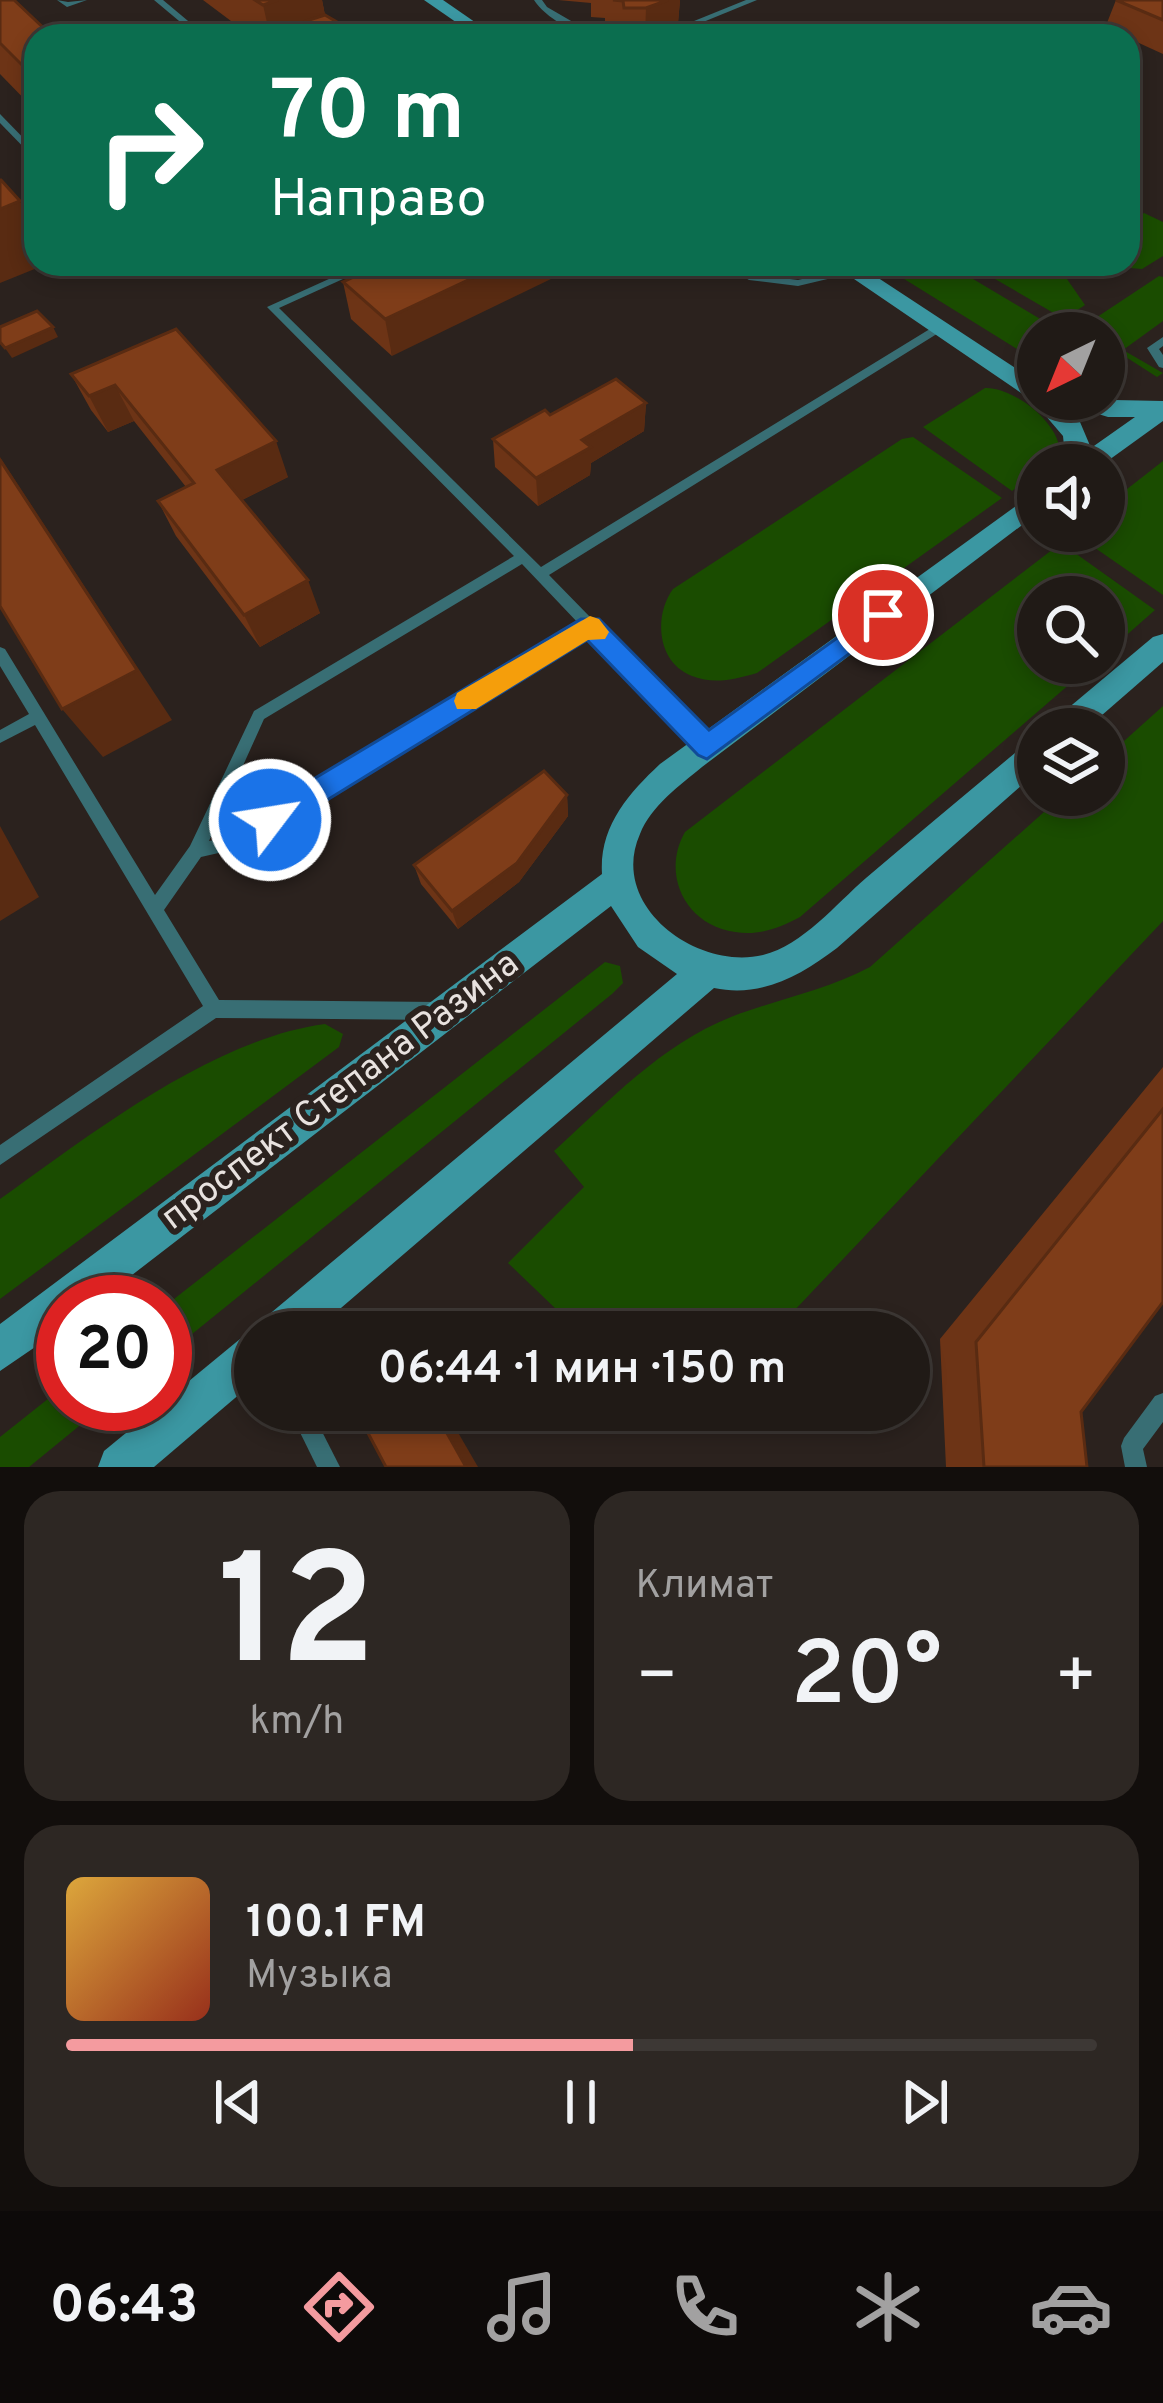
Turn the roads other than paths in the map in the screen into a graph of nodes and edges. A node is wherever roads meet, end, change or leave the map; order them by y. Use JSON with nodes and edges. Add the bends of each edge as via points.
{"nodes":[{"id":1,"x":62,"y":0,"type":"edge"},
{"id":2,"x":83,"y":0,"type":"edge"},
{"id":3,"x":158,"y":0,"type":"edge"},
{"id":4,"x":432,"y":0,"type":"edge"},
{"id":5,"x":538,"y":0,"type":"edge"},
{"id":6,"x":753,"y":0,"type":"edge"},
{"id":7,"x":187,"y":24,"type":"edge"},
{"id":8,"x":467,"y":24,"type":"edge"},
{"id":9,"x":571,"y":24,"type":"edge"},
{"id":10,"x":692,"y":24,"type":"edge"},
{"id":11,"x":0,"y":117,"type":"edge"},
{"id":12,"x":24,"y":144,"type":"edge"},
{"id":13,"x":343,"y":276,"type":"edge"},
{"id":14,"x":822,"y":276,"type":"edge"},
{"id":15,"x":862,"y":276,"type":"edge"},
{"id":16,"x":749,"y":277,"type":"dead end"},
{"id":17,"x":942,"y":327,"type":"junction"},
{"id":18,"x":1163,"y":341,"type":"edge"},
{"id":19,"x":992,"y":359,"type":"junction"},
{"id":20,"x":1163,"y":364,"type":"edge"},
{"id":21,"x":1017,"y":372,"type":"edge"},
{"id":22,"x":1017,"y":378,"type":"edge"},
{"id":23,"x":1125,"y":409,"type":"edge"},
{"id":24,"x":1163,"y":409,"type":"edge"},
{"id":25,"x":1112,"y":444,"type":"edge"},
{"id":26,"x":1017,"y":516,"type":"edge"},
{"id":27,"x":524,"y":557,"type":"junction"},
{"id":28,"x":540,"y":574,"type":"junction"},
{"id":29,"x":590,"y":626,"type":"junction"},
{"id":30,"x":1163,"y":645,"type":"edge"},
{"id":31,"x":0,"y":653,"type":"edge"},
{"id":32,"x":1090,"y":708,"type":"edge"},
{"id":33,"x":38,"y":716,"type":"junction"},
{"id":34,"x":0,"y":737,"type":"edge"},
{"id":35,"x":707,"y":747,"type":"junction"},
{"id":36,"x":1017,"y":770,"type":"edge"},
{"id":37,"x":196,"y":850,"type":"junction"},
{"id":38,"x":618,"y":881,"type":"junction"},
{"id":39,"x":155,"y":909,"type":"junction"},
{"id":40,"x":705,"y":974,"type":"junction"},
{"id":41,"x":214,"y":1009,"type":"junction"},
{"id":42,"x":448,"y":1011,"type":"junction"},
{"id":43,"x":0,"y":1156,"type":"edge"},
{"id":44,"x":99,"y":1275,"type":"edge"},
{"id":45,"x":306,"y":1311,"type":"edge"},
{"id":46,"x":36,"y":1323,"type":"edge"},
{"id":47,"x":0,"y":1350,"type":"edge"},
{"id":48,"x":234,"y":1372,"type":"edge"},
{"id":49,"x":1163,"y":1404,"type":"edge"},
{"id":50,"x":311,"y":1431,"type":"edge"},
{"id":51,"x":120,"y":1467,"type":"edge"},
{"id":52,"x":329,"y":1467,"type":"edge"},
{"id":53,"x":1136,"y":1467,"type":"edge"}],
"edges":[{"from":1,"to":2,"type":"lane"},
{"from":3,"to":7,"type":"lane"},
{"from":4,"to":8,"type":"main road"},
{"from":5,"to":9,"type":"lane"},
{"from":6,"to":10,"type":"lane"},
{"from":11,"to":12,"type":"lane"},
{"from":13,"to":27,"type":"lane","via":[[272,308]]},
{"from":14,"to":16,"type":"lane","via":[[798,284]]},
{"from":15,"to":17,"type":"main road"},
{"from":17,"to":19,"type":"main road"},
{"from":17,"to":28,"type":"lane"},
{"from":18,"to":20,"type":"lane","via":[[1153,348]]},
{"from":19,"to":21,"type":"main road"},
{"from":19,"to":22,"type":"main road"},
{"from":23,"to":24,"type":"main road"},
{"from":24,"to":25,"type":"main road"},
{"from":26,"to":35,"type":"main road"},
{"from":27,"to":28,"type":"lane"},
{"from":27,"to":37,"type":"lane","via":[[259,715]]},
{"from":28,"to":29,"type":"lane"},
{"from":29,"to":35,"type":"lane"},
{"from":29,"to":37,"type":"lane","via":[[230,844]]},
{"from":30,"to":32,"type":"main road"},
{"from":31,"to":33,"type":"lane"},
{"from":33,"to":34,"type":"lane"},
{"from":33,"to":39,"type":"lane"},
{"from":35,"to":38,"type":"main road","via":[[644,800],[625,827],[615,856]]},
{"from":36,"to":40,"type":"main road","via":[[810,947],[761,973]]},
{"from":37,"to":39,"type":"lane"},
{"from":38,"to":40,"type":"main road","via":[[630,913],[666,952]]},
{"from":38,"to":42,"type":"main road","name":"проспект Степана Разина"},
{"from":39,"to":41,"type":"lane"},
{"from":40,"to":45,"type":"main road"},
{"from":41,"to":42,"type":"lane"},
{"from":41,"to":43,"type":"lane"},
{"from":42,"to":44,"type":"main road","name":"проспект Степана Разина"},
{"from":46,"to":47,"type":"main road","name":"проспект Степана Разина"},
{"from":48,"to":51,"type":"main road"},
{"from":49,"to":53,"type":"lane","via":[[1132,1446]]},
{"from":50,"to":52,"type":"lane"}]}
